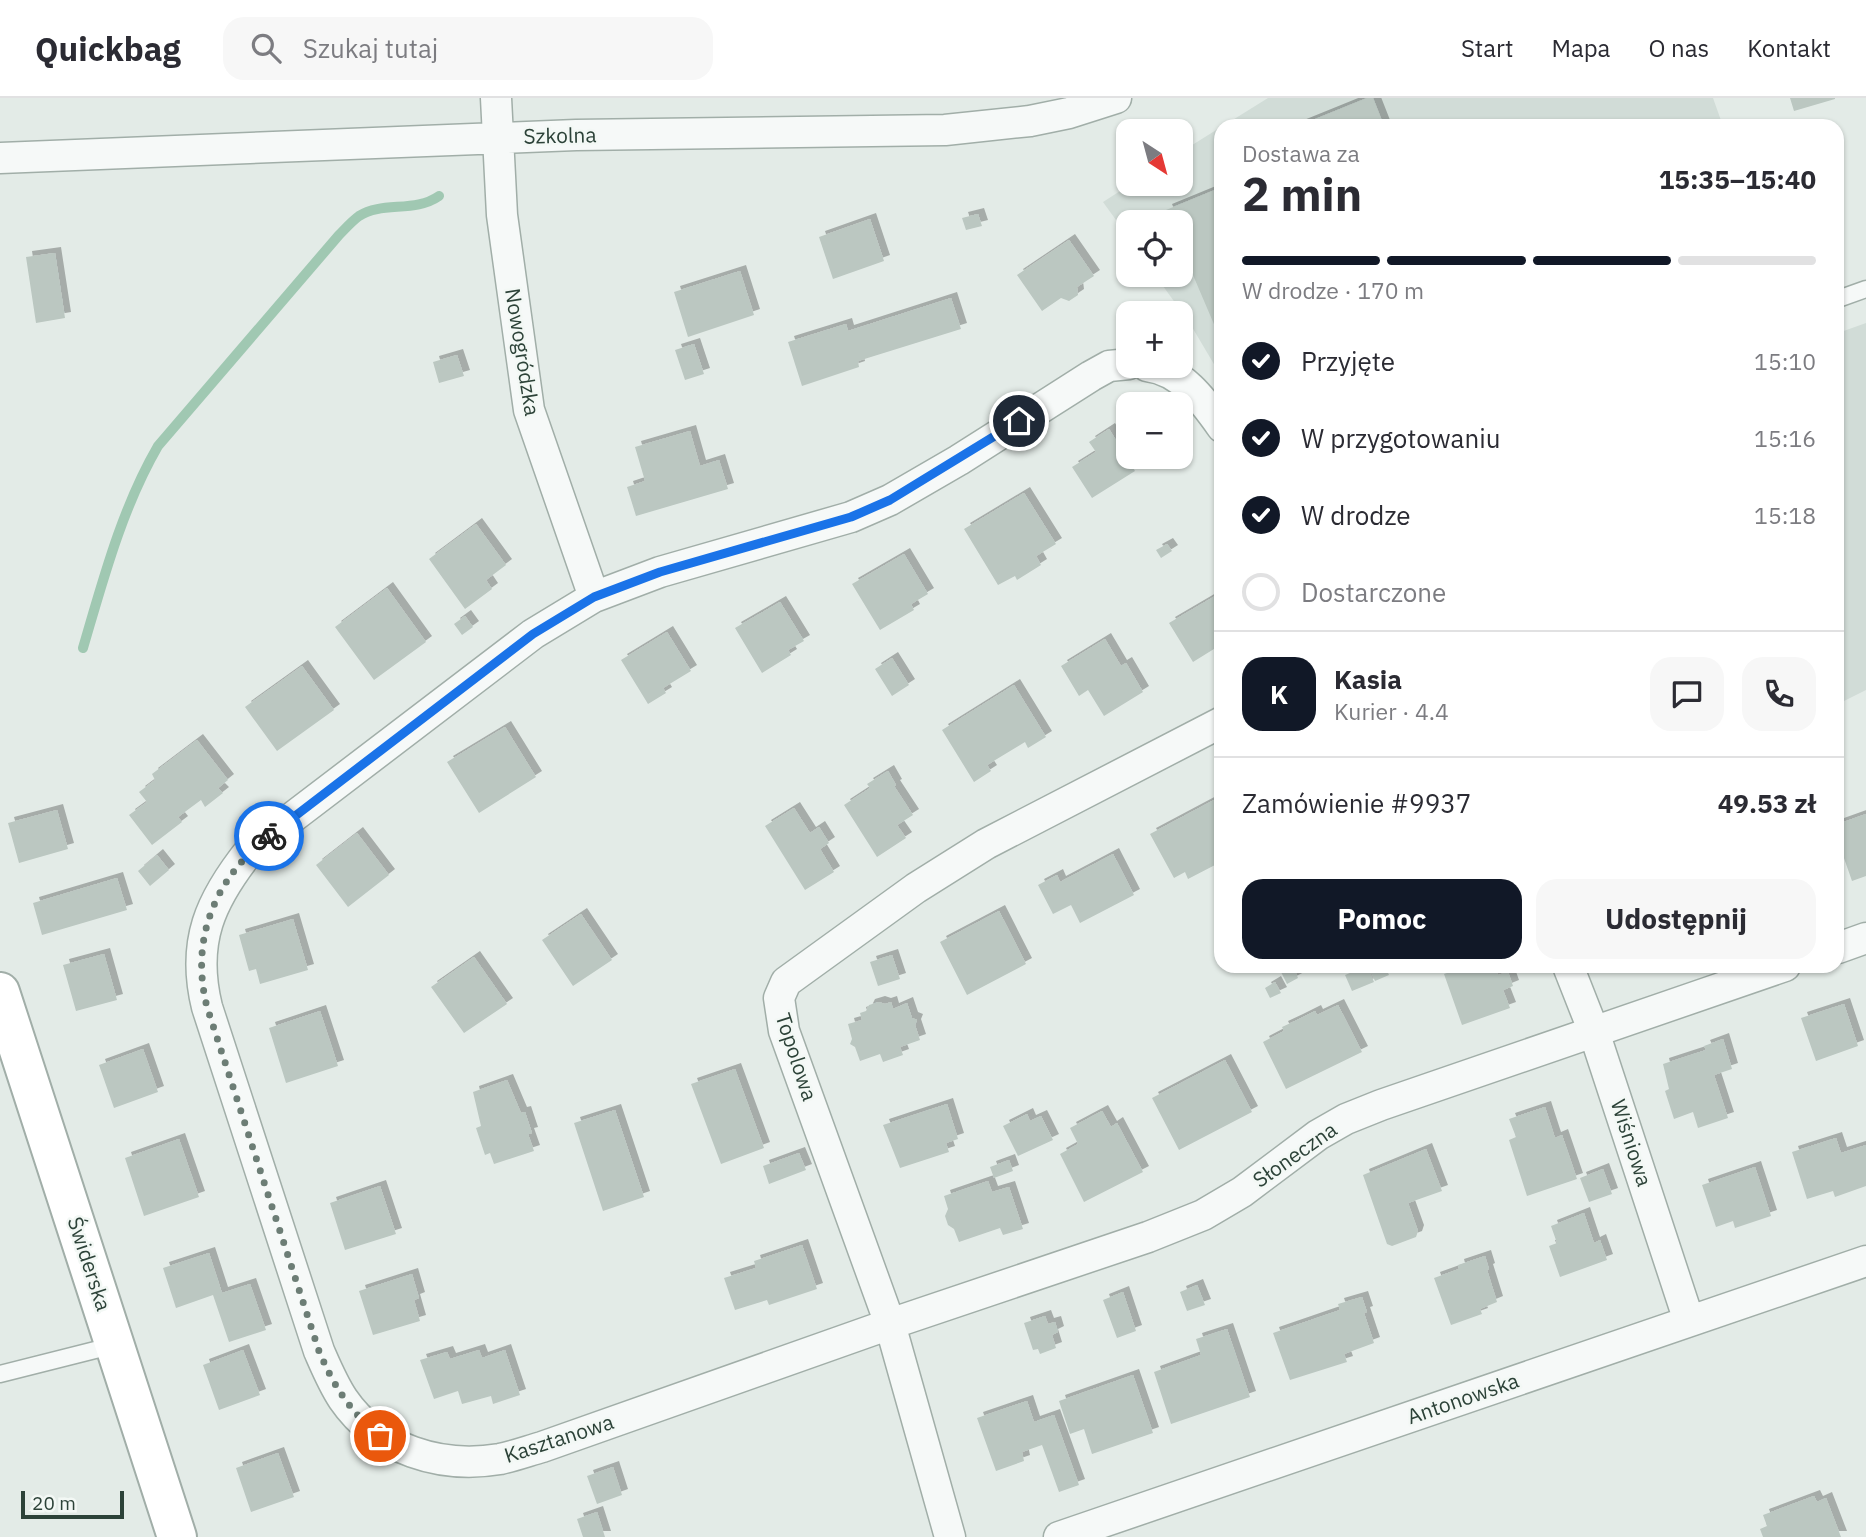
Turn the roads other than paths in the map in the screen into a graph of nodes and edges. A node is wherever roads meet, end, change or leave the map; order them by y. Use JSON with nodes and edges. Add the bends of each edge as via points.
{"nodes":[{"id":1,"x":496,"y":98,"type":"edge"},
{"id":2,"x":1116,"y":98,"type":"edge"},
{"id":3,"x":1026,"y":110,"type":"edge"},
{"id":4,"x":497,"y":138,"type":"junction"},
{"id":5,"x":0,"y":158,"type":"edge"},
{"id":6,"x":1866,"y":289,"type":"edge"},
{"id":7,"x":1844,"y":297,"type":"edge"},
{"id":8,"x":1116,"y":365,"type":"edge"},
{"id":9,"x":1178,"y":378,"type":"edge"},
{"id":10,"x":1214,"y":417,"type":"edge"},
{"id":11,"x":594,"y":597,"type":"junction"},
{"id":12,"x":1214,"y":726,"type":"edge"},
{"id":13,"x":1866,"y":938,"type":"edge"},
{"id":14,"x":1844,"y":946,"type":"edge"},
{"id":15,"x":1571,"y":973,"type":"edge"},
{"id":16,"x":1765,"y":973,"type":"edge"},
{"id":17,"x":0,"y":992,"type":"edge"},
{"id":18,"x":1594,"y":1032,"type":"junction"},
{"id":19,"x":1866,"y":1261,"type":"edge"},
{"id":20,"x":1689,"y":1321,"type":"junction"},
{"id":21,"x":890,"y":1324,"type":"junction"},
{"id":22,"x":115,"y":1345,"type":"junction"},
{"id":23,"x":0,"y":1374,"type":"edge"},
{"id":24,"x":177,"y":1537,"type":"edge"},
{"id":25,"x":950,"y":1537,"type":"edge"},
{"id":26,"x":1059,"y":1537,"type":"edge"}],
"edges":[{"from":1,"to":4,"type":"street","name":"Nowogródzka"},
{"from":2,"to":3,"type":"street","name":"Szkolna","via":[[1069,113]]},
{"from":3,"to":4,"type":"street","name":"Szkolna","via":[[945,130]]},
{"from":4,"to":5,"type":"street","name":"Szkolna"},
{"from":4,"to":11,"type":"street","name":"Nowogródzka","via":[[515,326],[529,410]]},
{"from":6,"to":7,"type":"lane"},
{"from":8,"to":11,"type":"street","via":[[1091,376],[890,500],[851,517],[671,569]]},
{"from":9,"to":10,"type":"street"},
{"from":11,"to":21,"type":"street","name":"Kasztanowa","via":[[540,630],[251,849],[223,888],[204,928],[201,982],[207,1007],[319,1351],[344,1400],[366,1425],[405,1450],[431,1459],[464,1461],[500,1459],[542,1447]]},
{"from":12,"to":21,"type":"street","name":"Topolowa","via":[[986,844],[916,888],[786,982],[779,998],[784,1031]]},
{"from":13,"to":14,"type":"street"},
{"from":15,"to":18,"type":"street","name":"Wiśniowa"},
{"from":16,"to":18,"type":"street","name":"Słoneczna"},
{"from":17,"to":22,"type":"street","name":"Świderska"},
{"from":18,"to":20,"type":"street","name":"Wiśniowa"},
{"from":18,"to":21,"type":"street","name":"Słoneczna","via":[[1346,1119],[1203,1215]]},
{"from":19,"to":20,"type":"street","name":"Antonowska"},
{"from":20,"to":26,"type":"street","name":"Antonowska"},
{"from":21,"to":25,"type":"street","name":"Topolowa"},
{"from":22,"to":23,"type":"lane"},
{"from":22,"to":24,"type":"street","name":"Świderska"}]}
